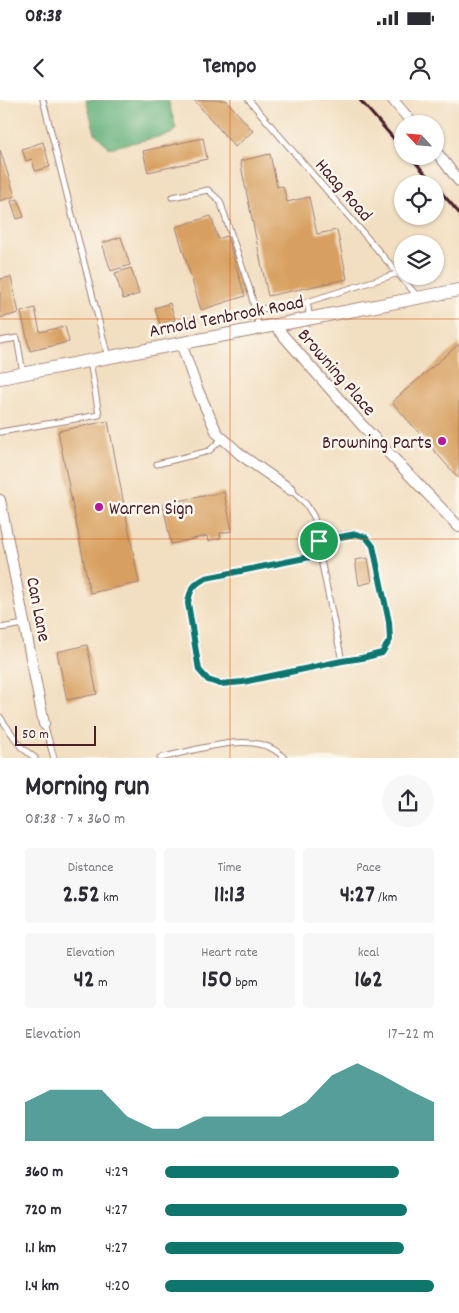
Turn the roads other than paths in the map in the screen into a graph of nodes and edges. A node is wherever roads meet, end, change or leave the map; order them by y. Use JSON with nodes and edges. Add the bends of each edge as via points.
{"nodes":[{"id":1,"x":43,"y":100,"type":"edge"},
{"id":2,"x":249,"y":100,"type":"edge"},
{"id":3,"x":393,"y":100,"type":"edge"},
{"id":4,"x":406,"y":115,"type":"edge"},
{"id":5,"x":444,"y":161,"type":"edge"},
{"id":6,"x":457,"y":176,"type":"edge"},
{"id":7,"x":172,"y":197,"type":"dead end"},
{"id":8,"x":394,"y":267,"type":"edge"},
{"id":9,"x":394,"y":275,"type":"edge"},
{"id":10,"x":409,"y":285,"type":"edge"},
{"id":11,"x":459,"y":290,"type":"edge"},
{"id":12,"x":419,"y":297,"type":"junction"},
{"id":13,"x":307,"y":302,"type":"junction"},
{"id":14,"x":255,"y":310,"type":"junction"},
{"id":15,"x":310,"y":318,"type":"junction"},
{"id":16,"x":274,"y":325,"type":"junction"},
{"id":17,"x":259,"y":328,"type":"junction"},
{"id":18,"x":0,"y":341,"type":"edge"},
{"id":19,"x":182,"y":343,"type":"junction"},
{"id":20,"x":108,"y":357,"type":"junction"},
{"id":21,"x":90,"y":360,"type":"junction"},
{"id":22,"x":23,"y":373,"type":"junction"},
{"id":23,"x":0,"y":378,"type":"edge"},
{"id":24,"x":0,"y":432,"type":"edge"},
{"id":25,"x":222,"y":439,"type":"junction"},
{"id":26,"x":157,"y":464,"type":"dead end"},
{"id":27,"x":291,"y":490,"type":"joint"},
{"id":28,"x":0,"y":500,"type":"edge"},
{"id":29,"x":459,"y":527,"type":"edge"},
{"id":30,"x":319,"y":541,"type":"junction"},
{"id":31,"x":320,"y":555,"type":"junction"},
{"id":32,"x":25,"y":624,"type":"junction"},
{"id":33,"x":0,"y":628,"type":"edge"},
{"id":34,"x":342,"y":661,"type":"junction"},
{"id":35,"x":0,"y":717,"type":"edge"},
{"id":36,"x":44,"y":724,"type":"joint"},
{"id":37,"x":35,"y":758,"type":"edge"},
{"id":38,"x":54,"y":758,"type":"edge"},
{"id":39,"x":160,"y":758,"type":"edge"},
{"id":40,"x":284,"y":758,"type":"edge"}],
"edges":[{"from":1,"to":20,"type":"lane"},
{"from":2,"to":8,"type":"lane","name":"Haag Road"},
{"from":3,"to":4,"type":"street"},
{"from":5,"to":6,"type":"street"},
{"from":7,"to":14,"type":"lane","via":[[208,190],[220,201]]},
{"from":9,"to":13,"type":"lane"},
{"from":10,"to":12,"type":"lane","name":"Haag Road"},
{"from":11,"to":12,"type":"street","name":"Arnold Tenbrook Road"},
{"from":12,"to":15,"type":"street","name":"Arnold Tenbrook Road"},
{"from":13,"to":14,"type":"lane"},
{"from":13,"to":15,"type":"lane"},
{"from":14,"to":17,"type":"lane"},
{"from":15,"to":16,"type":"street","name":"Arnold Tenbrook Road"},
{"from":16,"to":17,"type":"street","name":"Arnold Tenbrook Road"},
{"from":16,"to":29,"type":"street","name":"Browning Place","via":[[361,424]]},
{"from":17,"to":19,"type":"street","name":"Arnold Tenbrook Road"},
{"from":18,"to":22,"type":"lane","via":[[18,338]]},
{"from":19,"to":20,"type":"street","name":"Arnold Tenbrook Road"},
{"from":19,"to":25,"type":"street","via":[[209,418]]},
{"from":20,"to":21,"type":"street","name":"Arnold Tenbrook Road"},
{"from":21,"to":22,"type":"street","name":"Arnold Tenbrook Road"},
{"from":21,"to":24,"type":"lane","via":[[98,415]]},
{"from":22,"to":23,"type":"street","name":"Arnold Tenbrook Road"},
{"from":25,"to":26,"type":"lane","via":[[209,452]]},
{"from":25,"to":27,"type":"street"},
{"from":27,"to":30,"type":"lane","via":[[314,517]]},
{"from":28,"to":32,"type":"street","name":"Can Lane"},
{"from":30,"to":31,"type":"lane"},
{"from":30,"to":34,"type":"lane","via":[[356,534],[366,537],[373,546],[389,622],[390,640],[382,653]]},
{"from":31,"to":34,"type":"lane"},
{"from":31,"to":34,"type":"lane","via":[[206,578],[196,583],[189,592],[188,603],[199,670],[208,680],[220,684]]},
{"from":32,"to":33,"type":"lane"},
{"from":32,"to":36,"type":"street","name":"Can Lane"},
{"from":35,"to":37,"type":"lane","via":[[21,748]]},
{"from":36,"to":38,"type":"lane"},
{"from":39,"to":40,"type":"lane","via":[[234,742],[267,745]]}]}
